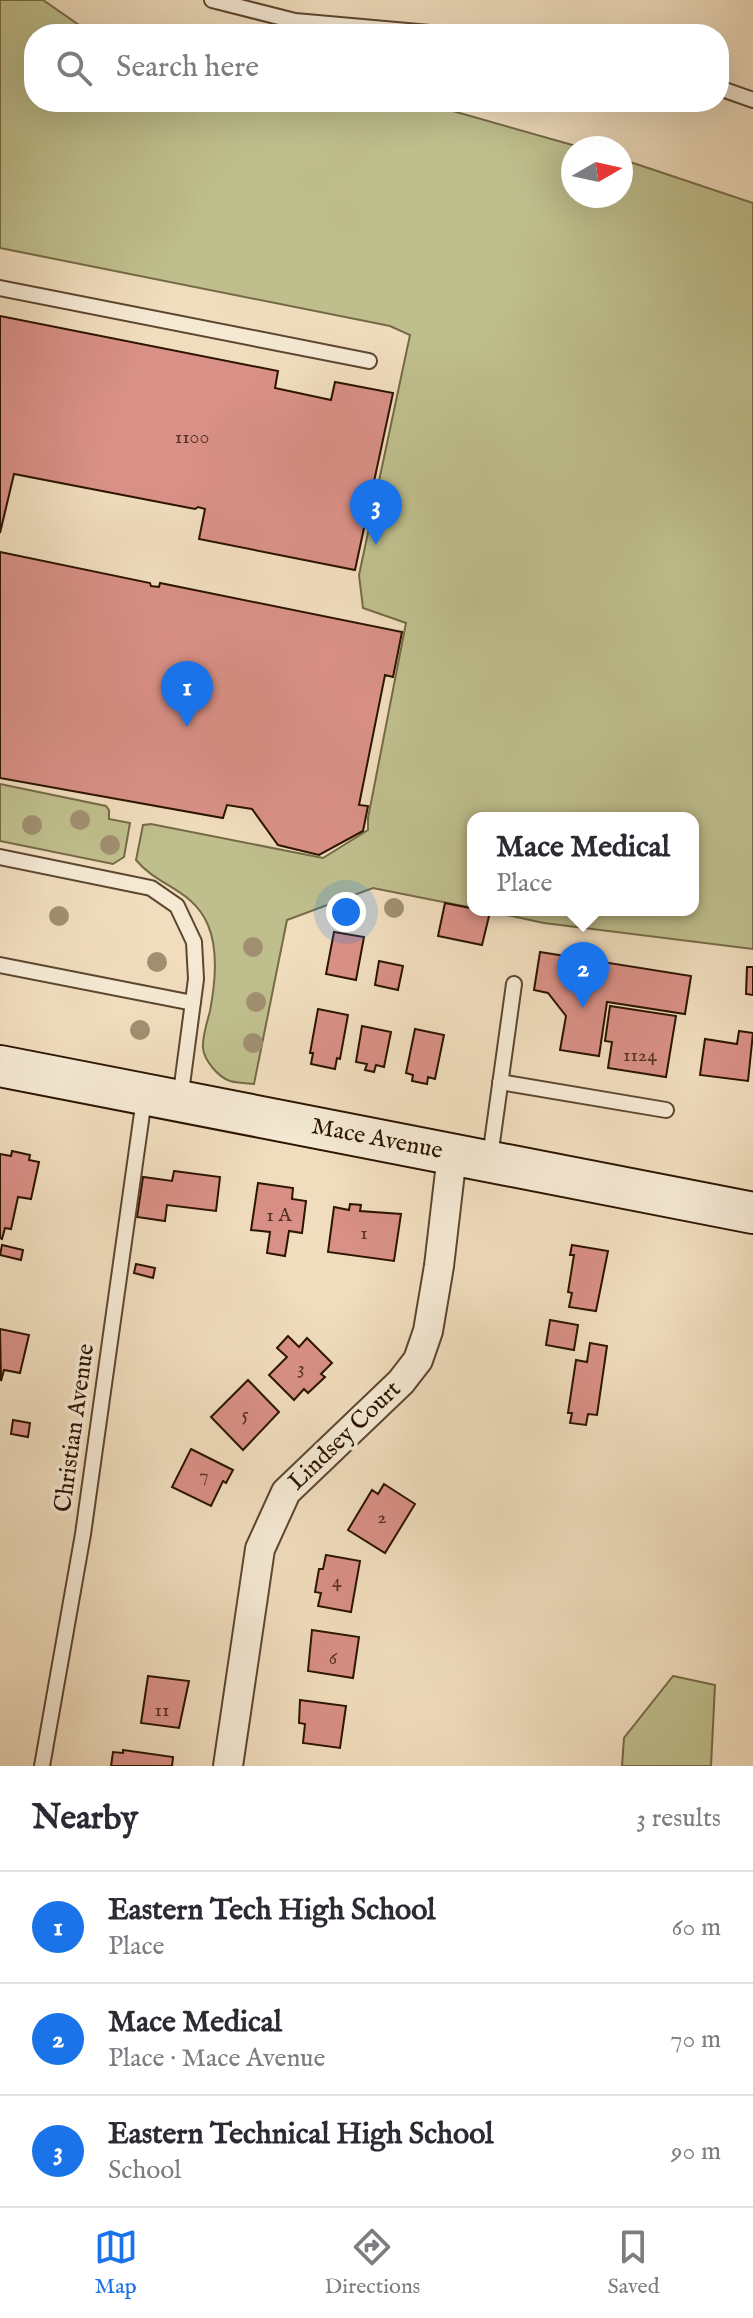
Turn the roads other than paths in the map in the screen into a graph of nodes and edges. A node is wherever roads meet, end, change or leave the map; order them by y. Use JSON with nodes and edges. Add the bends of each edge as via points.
{"nodes":[{"id":1,"x":212,"y":0,"type":"edge"},
{"id":2,"x":329,"y":24,"type":"edge"},
{"id":3,"x":729,"y":92,"type":"edge"},
{"id":4,"x":753,"y":100,"type":"edge"},
{"id":5,"x":0,"y":288,"type":"edge"},
{"id":6,"x":369,"y":361,"type":"dead end"},
{"id":7,"x":0,"y":857,"type":"edge"},
{"id":8,"x":0,"y":965,"type":"edge"},
{"id":9,"x":514,"y":984,"type":"dead end"},
{"id":10,"x":193,"y":1003,"type":"junction"},
{"id":11,"x":0,"y":1066,"type":"edge"},
{"id":12,"x":500,"y":1082,"type":"junction"},
{"id":13,"x":162,"y":1098,"type":"junction"},
{"id":14,"x":666,"y":1110,"type":"dead end"},
{"id":15,"x":471,"y":1158,"type":"junction"},
{"id":16,"x":753,"y":1213,"type":"edge"},
{"id":17,"x":42,"y":1766,"type":"edge"},
{"id":18,"x":228,"y":1766,"type":"edge"}],
"edges":[{"from":1,"to":2,"type":"lane"},
{"from":3,"to":4,"type":"lane"},
{"from":5,"to":6,"type":"lane"},
{"from":7,"to":10,"type":"lane","name":"Christian Avenue","via":[[151,888],[166,897],[186,919],[194,942]]},
{"from":8,"to":10,"type":"lane"},
{"from":9,"to":12,"type":"lane"},
{"from":10,"to":13,"type":"lane","name":"Christian Avenue"},
{"from":11,"to":13,"type":"main road","name":"Mace Avenue"},
{"from":12,"to":14,"type":"lane"},
{"from":12,"to":15,"type":"lane"},
{"from":13,"to":15,"type":"main road","name":"Mace Avenue"},
{"from":13,"to":17,"type":"lane","name":"Christian Avenue"},
{"from":15,"to":16,"type":"main road","name":"Mace Avenue"},
{"from":15,"to":18,"type":"street","name":"Lindsey Court","via":[[418,1360],[286,1492],[260,1549]]}]}
